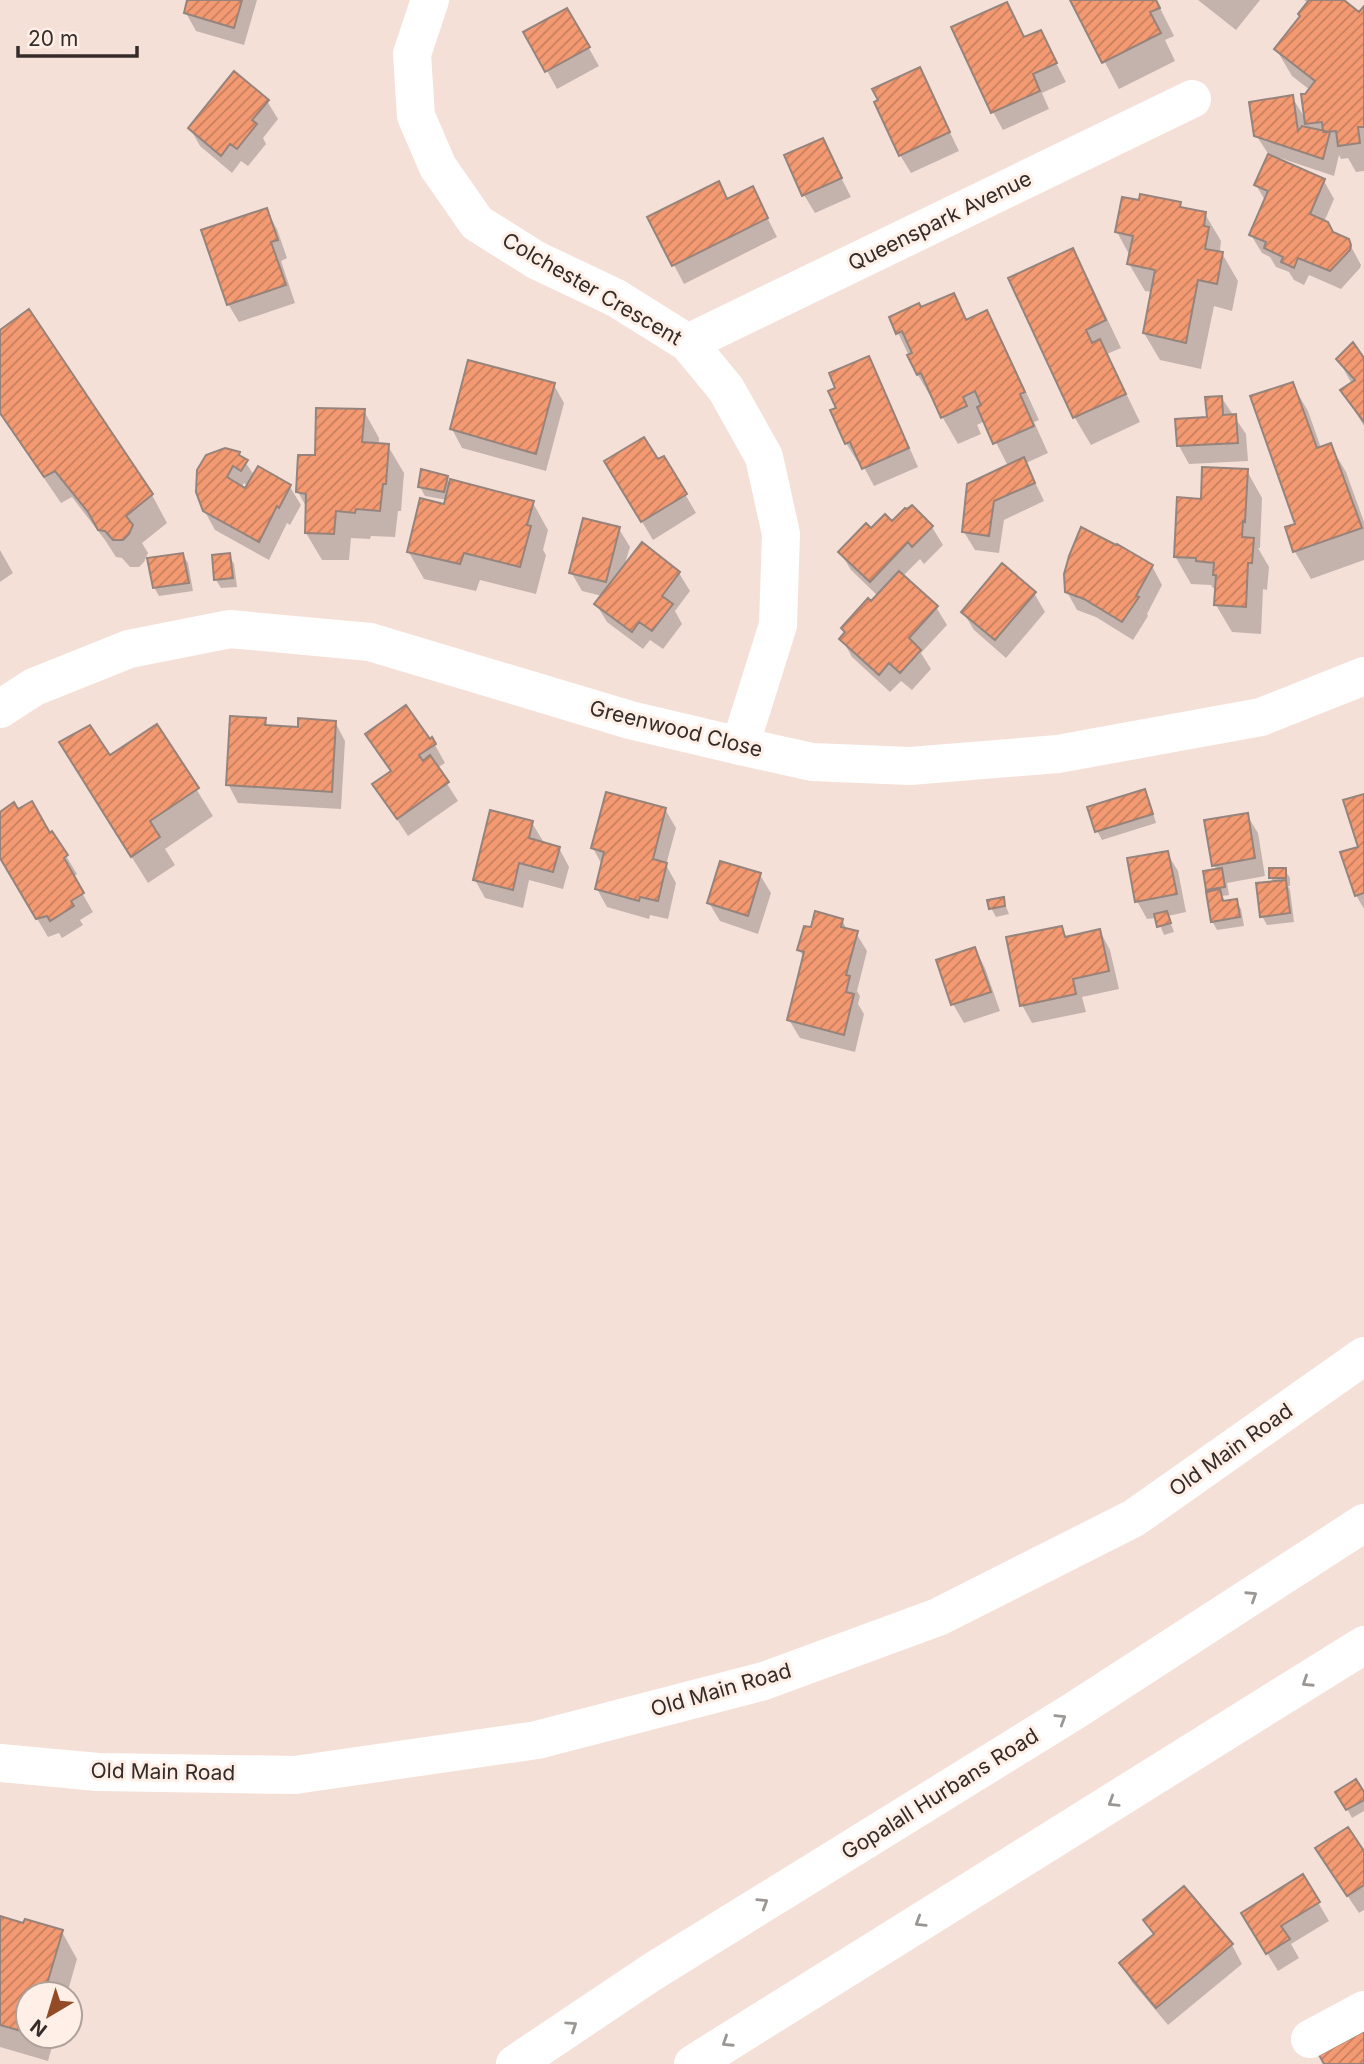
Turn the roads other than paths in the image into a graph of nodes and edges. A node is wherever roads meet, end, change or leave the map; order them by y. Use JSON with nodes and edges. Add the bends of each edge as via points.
{"nodes":[{"id":1,"x":430,"y":0,"type":"edge"},
{"id":2,"x":1192,"y":99,"type":"dead end"},
{"id":3,"x":688,"y":343,"type":"junction"},
{"id":4,"x":1364,"y":676,"type":"edge"},
{"id":5,"x":0,"y":709,"type":"edge"},
{"id":6,"x":740,"y":746,"type":"junction"},
{"id":7,"x":1364,"y":1356,"type":"edge"},
{"id":8,"x":1364,"y":1523,"type":"edge"},
{"id":9,"x":1364,"y":1645,"type":"edge"},
{"id":10,"x":0,"y":1763,"type":"edge"},
{"id":11,"x":1364,"y":2010,"type":"edge"},
{"id":12,"x":1310,"y":2039,"type":"dead end"},
{"id":13,"x":515,"y":2064,"type":"edge"},
{"id":14,"x":693,"y":2064,"type":"edge"}],
"edges":[{"from":1,"to":3,"type":"street","name":"Colchester Crescent","via":[[412,54],[416,116],[438,167],[477,223],[536,260],[616,298]]},
{"from":2,"to":3,"type":"street","name":"Queenspark Avenue"},
{"from":3,"to":6,"type":"street","name":"Colchester Crescent","via":[[726,390],[764,457],[781,534],[778,625]]},
{"from":4,"to":6,"type":"street","name":"Greenwood Close","via":[[1261,717],[1058,754],[910,766],[813,762]]},
{"from":5,"to":6,"type":"street","name":"Greenwood Close","via":[[34,687],[129,649],[230,629],[370,642],[630,720]]},
{"from":7,"to":10,"type":"street","name":"Old Main Road","via":[[1135,1518],[938,1617],[764,1681],[537,1740],[295,1775],[98,1772]]},
{"from":13,"to":8,"type":"street","name":"Gopalall Hurbans Road","one_way":true,"via":[[652,1972],[1074,1711]]},
{"from":9,"to":14,"type":"street","one_way":true},
{"from":11,"to":12,"type":"street"}]}
